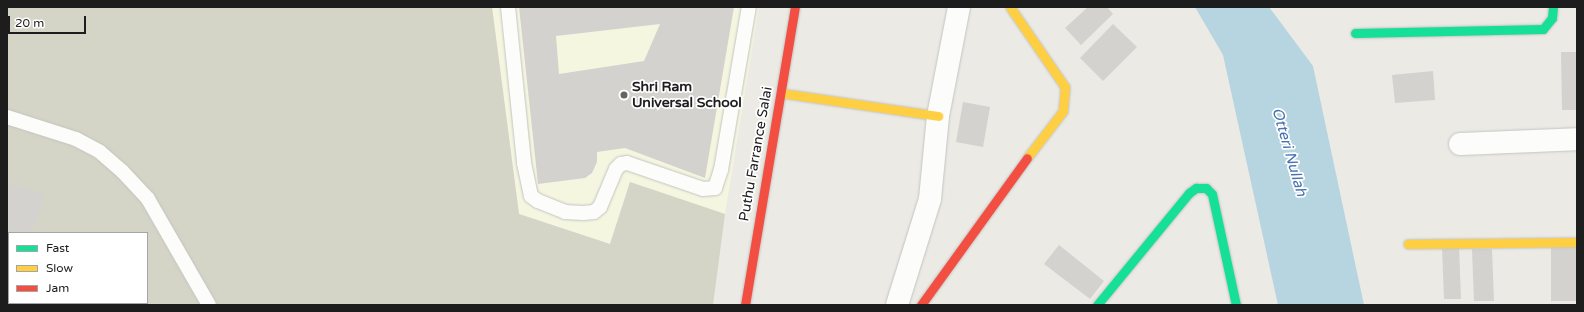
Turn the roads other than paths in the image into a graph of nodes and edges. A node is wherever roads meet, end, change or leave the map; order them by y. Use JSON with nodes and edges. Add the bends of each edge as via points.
{"nodes":[{"id":1,"x":508,"y":7,"type":"edge"},
{"id":2,"x":749,"y":7,"type":"edge"},
{"id":3,"x":795,"y":7,"type":"edge"},
{"id":4,"x":959,"y":7,"type":"edge"},
{"id":5,"x":1010,"y":7,"type":"edge"},
{"id":6,"x":1553,"y":7,"type":"edge"},
{"id":7,"x":1356,"y":33,"type":"dead end"},
{"id":8,"x":781,"y":93,"type":"junction"},
{"id":9,"x":938,"y":116,"type":"junction"},
{"id":10,"x":7,"y":117,"type":"edge"},
{"id":11,"x":1577,"y":138,"type":"edge"},
{"id":12,"x":1460,"y":144,"type":"dead end"},
{"id":13,"x":1577,"y":242,"type":"edge"},
{"id":14,"x":1408,"y":244,"type":"dead end"},
{"id":15,"x":1112,"y":296,"type":"edge"},
{"id":16,"x":209,"y":305,"type":"edge"},
{"id":17,"x":745,"y":305,"type":"edge"},
{"id":18,"x":897,"y":305,"type":"edge"},
{"id":19,"x":921,"y":305,"type":"edge"},
{"id":20,"x":1097,"y":305,"type":"edge"},
{"id":21,"x":1236,"y":305,"type":"edge"}],
"edges":[{"from":1,"to":2,"type":"lane","via":[[524,163],[531,196],[566,212],[583,213],[594,212],[600,207],[616,169],[622,164],[628,163],[703,189],[715,188],[721,170]]},
{"from":3,"to":8,"type":"street","name":"Puthu Farrance Salai"},
{"from":4,"to":9,"type":"street"},
{"from":5,"to":19,"type":"street","via":[[1065,88],[1063,110],[989,208]]},
{"from":6,"to":7,"type":"street","via":[[1549,25],[1543,29]]},
{"from":8,"to":9,"type":"street"},
{"from":8,"to":17,"type":"street","name":"Puthu Farrance Salai"},
{"from":9,"to":18,"type":"street","via":[[930,199]]},
{"from":10,"to":16,"type":"lane","via":[[76,139],[100,152],[122,171],[148,199]]},
{"from":11,"to":12,"type":"street"},
{"from":13,"to":14,"type":"street"},
{"from":15,"to":20,"type":"street"},
{"from":15,"to":21,"type":"street","via":[[1189,193],[1196,188],[1206,188],[1212,194]]}]}
